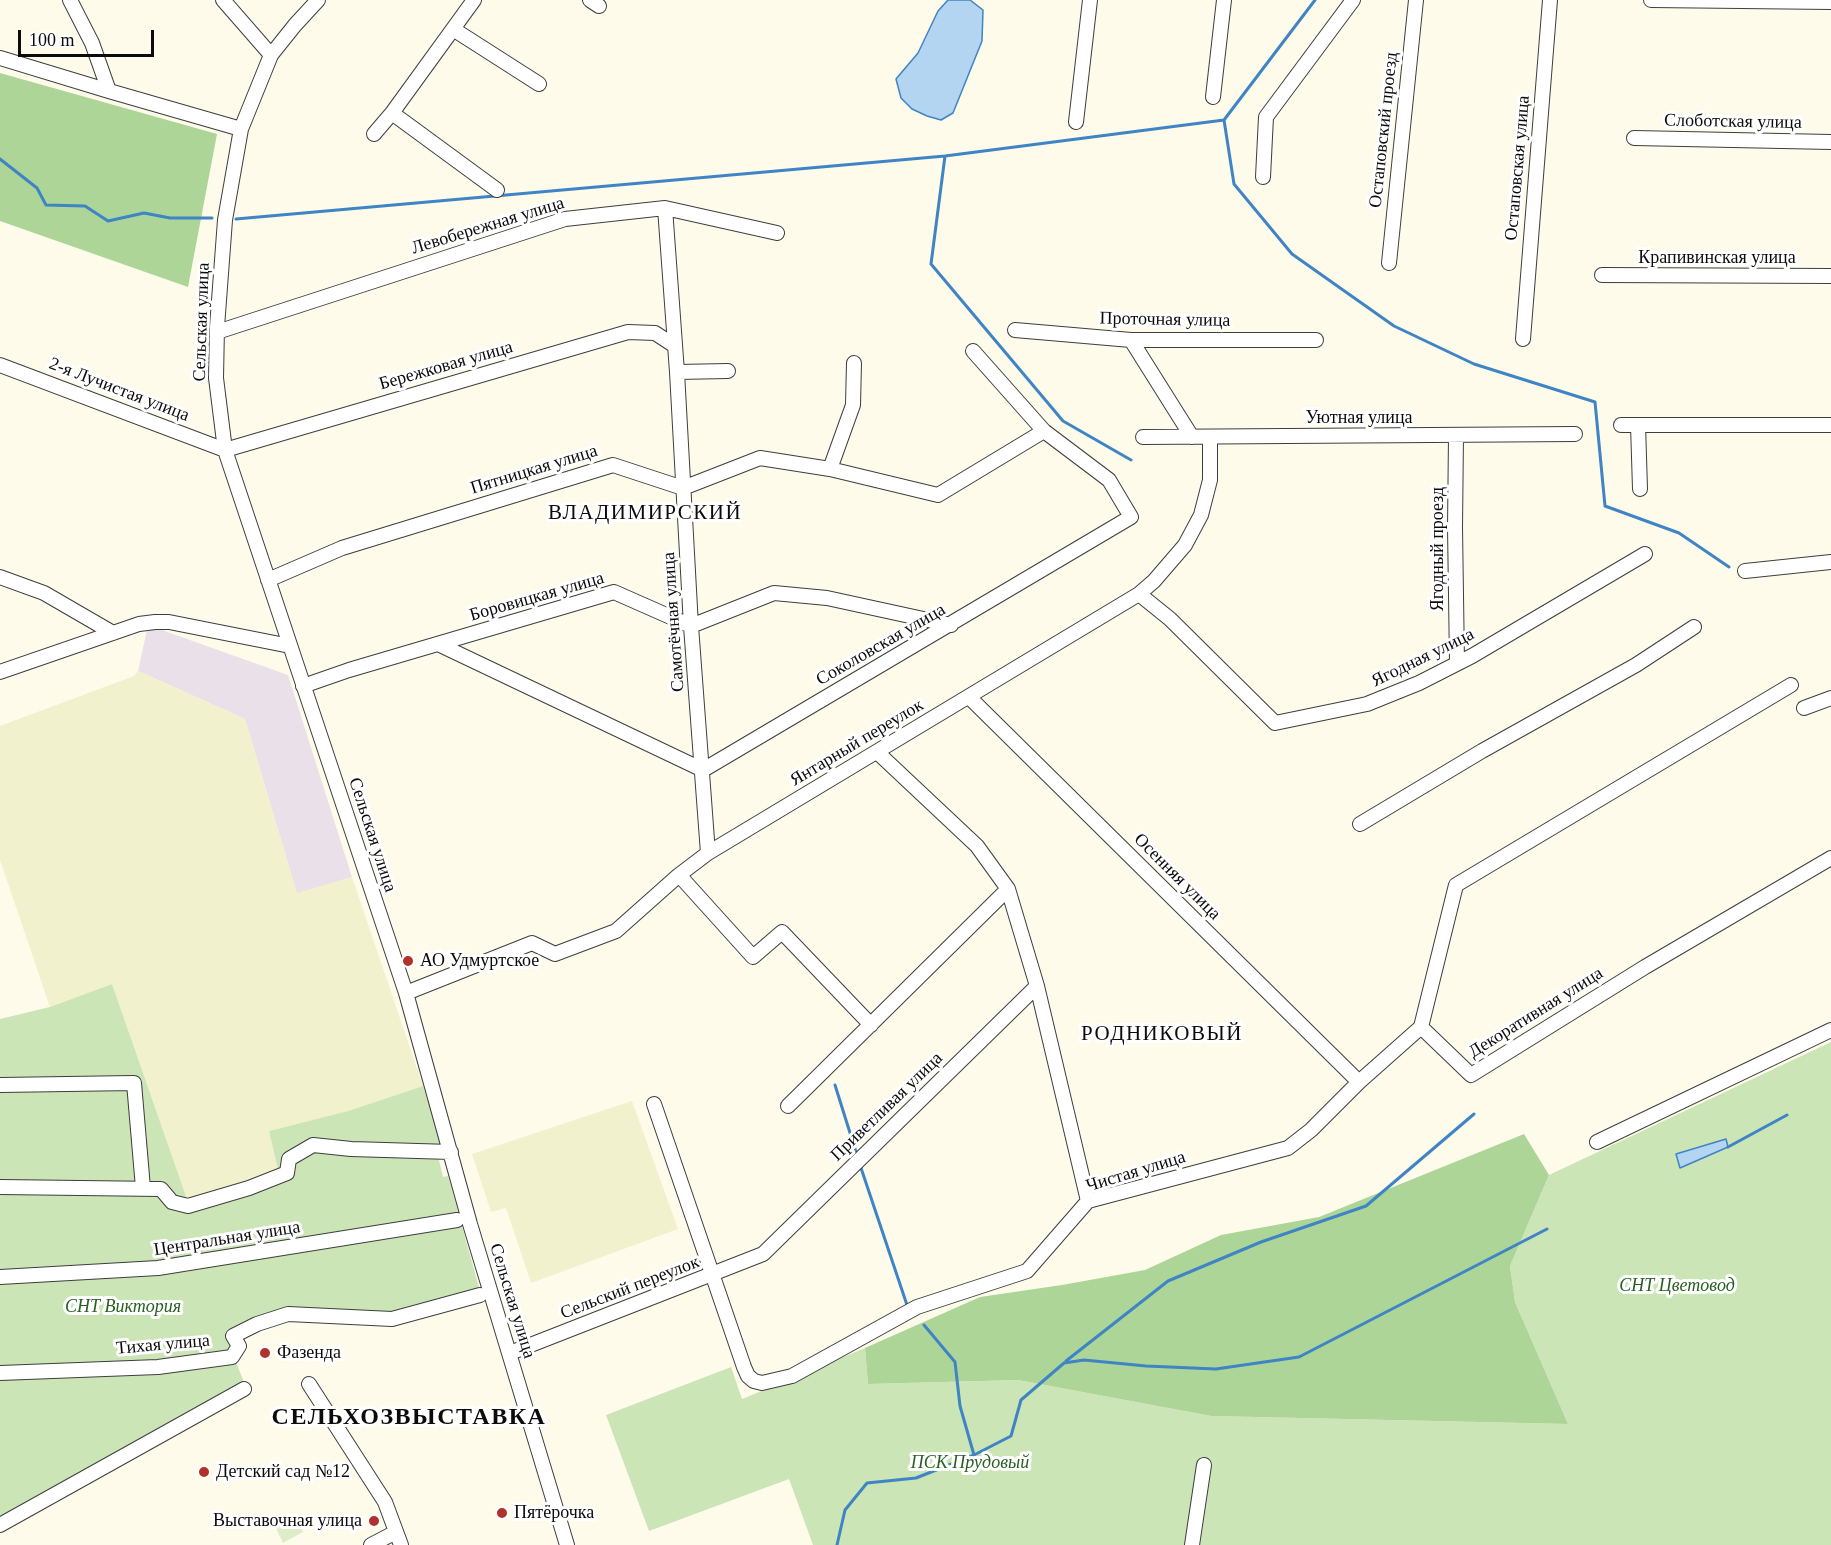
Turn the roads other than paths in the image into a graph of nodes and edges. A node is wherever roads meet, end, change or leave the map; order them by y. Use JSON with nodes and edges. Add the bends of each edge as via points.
{"nodes":[{"id":1,"x":70,"y":0,"type":"edge"},
{"id":2,"x":223,"y":0,"type":"edge"},
{"id":3,"x":318,"y":0,"type":"edge"},
{"id":4,"x":474,"y":0,"type":"edge"},
{"id":5,"x":1090,"y":0,"type":"edge"},
{"id":6,"x":1224,"y":0,"type":"edge"},
{"id":7,"x":1353,"y":0,"type":"edge"},
{"id":8,"x":1416,"y":0,"type":"edge"},
{"id":9,"x":1550,"y":0,"type":"edge"},
{"id":10,"x":1651,"y":0,"type":"edge"},
{"id":11,"x":1831,"y":2,"type":"edge"},
{"id":12,"x":453,"y":29,"type":"junction"},
{"id":13,"x":271,"y":55,"type":"junction"},
{"id":14,"x":0,"y":58,"type":"edge"},
{"id":15,"x":539,"y":84,"type":"dead end"},
{"id":16,"x":109,"y":91,"type":"junction"},
{"id":17,"x":1213,"y":97,"type":"dead end"},
{"id":18,"x":392,"y":113,"type":"junction"},
{"id":19,"x":1076,"y":122,"type":"dead end"},
{"id":20,"x":241,"y":129,"type":"junction"},
{"id":21,"x":375,"y":134,"type":"dead end"},
{"id":22,"x":1634,"y":138,"type":"dead end"},
{"id":23,"x":1831,"y":142,"type":"edge"},
{"id":24,"x":1263,"y":177,"type":"dead end"},
{"id":25,"x":497,"y":190,"type":"dead end"},
{"id":26,"x":665,"y":208,"type":"junction"},
{"id":27,"x":777,"y":233,"type":"dead end"},
{"id":28,"x":1389,"y":263,"type":"dead end"},
{"id":29,"x":1602,"y":275,"type":"dead end"},
{"id":30,"x":1831,"y":276,"type":"edge"},
{"id":31,"x":1015,"y":330,"type":"dead end"},
{"id":32,"x":217,"y":332,"type":"junction"},
{"id":33,"x":1523,"y":339,"type":"dead end"},
{"id":34,"x":1131,"y":340,"type":"junction"},
{"id":35,"x":1316,"y":340,"type":"dead end"},
{"id":36,"x":675,"y":346,"type":"junction"},
{"id":37,"x":973,"y":351,"type":"dead end"},
{"id":38,"x":854,"y":363,"type":"dead end"},
{"id":39,"x":0,"y":365,"type":"edge"},
{"id":40,"x":728,"y":370,"type":"dead end"},
{"id":41,"x":677,"y":372,"type":"junction"},
{"id":42,"x":1621,"y":425,"type":"dead end"},
{"id":43,"x":1638,"y":425,"type":"junction"},
{"id":44,"x":1831,"y":425,"type":"edge"},
{"id":45,"x":1044,"y":431,"type":"junction"},
{"id":46,"x":1575,"y":434,"type":"dead end"},
{"id":47,"x":1192,"y":436,"type":"junction"},
{"id":48,"x":1210,"y":436,"type":"junction"},
{"id":49,"x":1456,"y":436,"type":"junction"},
{"id":50,"x":1143,"y":437,"type":"dead end"},
{"id":51,"x":225,"y":450,"type":"junction"},
{"id":52,"x":830,"y":469,"type":"junction"},
{"id":53,"x":682,"y":488,"type":"junction"},
{"id":54,"x":1640,"y":489,"type":"dead end"},
{"id":55,"x":1645,"y":554,"type":"dead end"},
{"id":56,"x":1831,"y":562,"type":"edge"},
{"id":57,"x":1745,"y":571,"type":"dead end"},
{"id":58,"x":0,"y":577,"type":"edge"},
{"id":59,"x":268,"y":580,"type":"junction"},
{"id":60,"x":1138,"y":594,"type":"junction"},
{"id":61,"x":951,"y":625,"type":"junction"},
{"id":62,"x":692,"y":627,"type":"junction"},
{"id":63,"x":1694,"y":627,"type":"dead end"},
{"id":64,"x":113,"y":633,"type":"junction"},
{"id":65,"x":438,"y":644,"type":"junction"},
{"id":66,"x":290,"y":646,"type":"junction"},
{"id":67,"x":1457,"y":663,"type":"junction"},
{"id":68,"x":0,"y":672,"type":"edge"},
{"id":69,"x":1791,"y":685,"type":"dead end"},
{"id":70,"x":303,"y":686,"type":"junction"},
{"id":71,"x":969,"y":697,"type":"junction"},
{"id":72,"x":1831,"y":698,"type":"edge"},
{"id":73,"x":1804,"y":708,"type":"dead end"},
{"id":74,"x":877,"y":752,"type":"junction"},
{"id":75,"x":703,"y":771,"type":"junction"},
{"id":76,"x":1360,"y":824,"type":"dead end"},
{"id":77,"x":708,"y":853,"type":"junction"},
{"id":78,"x":1831,"y":858,"type":"edge"},
{"id":79,"x":679,"y":875,"type":"junction"},
{"id":80,"x":1008,"y":890,"type":"junction"},
{"id":81,"x":1037,"y":986,"type":"junction"},
{"id":82,"x":406,"y":993,"type":"junction"},
{"id":83,"x":871,"y":1025,"type":"junction"},
{"id":84,"x":1421,"y":1027,"type":"junction"},
{"id":85,"x":1831,"y":1030,"type":"edge"},
{"id":86,"x":1359,"y":1082,"type":"junction"},
{"id":87,"x":0,"y":1085,"type":"edge"},
{"id":88,"x":654,"y":1104,"type":"dead end"},
{"id":89,"x":788,"y":1106,"type":"dead end"},
{"id":90,"x":1597,"y":1142,"type":"dead end"},
{"id":91,"x":451,"y":1152,"type":"junction"},
{"id":92,"x":0,"y":1187,"type":"edge"},
{"id":93,"x":143,"y":1188,"type":"junction"},
{"id":94,"x":1088,"y":1201,"type":"junction"},
{"id":95,"x":457,"y":1220,"type":"dead end"},
{"id":96,"x":763,"y":1254,"type":"joint"},
{"id":97,"x":713,"y":1275,"type":"junction"},
{"id":98,"x":0,"y":1277,"type":"edge"},
{"id":99,"x":480,"y":1295,"type":"dead end"},
{"id":100,"x":510,"y":1353,"type":"junction"},
{"id":101,"x":0,"y":1373,"type":"edge"},
{"id":102,"x":309,"y":1384,"type":"dead end"},
{"id":103,"x":244,"y":1389,"type":"dead end"},
{"id":104,"x":1204,"y":1465,"type":"dead end"},
{"id":105,"x":0,"y":1525,"type":"edge"},
{"id":106,"x":398,"y":1538,"type":"edge"},
{"id":107,"x":371,"y":1545,"type":"edge"},
{"id":108,"x":567,"y":1545,"type":"edge"},
{"id":109,"x":1192,"y":1545,"type":"edge"}],
"edges":[{"from":1,"to":16,"type":"street","via":[[92,43]]},
{"from":2,"to":13,"type":"street"},
{"from":3,"to":13,"type":"street","name":"Сельская улица"},
{"from":4,"to":12,"type":"street"},
{"from":5,"to":19,"type":"street"},
{"from":6,"to":17,"type":"street"},
{"from":7,"to":24,"type":"street","via":[[1266,117]]},
{"from":8,"to":28,"type":"street","name":"Остаповский проезд"},
{"from":9,"to":33,"type":"street","name":"Остаповская улица"},
{"from":10,"to":11,"type":"street"},
{"from":12,"to":15,"type":"street"},
{"from":12,"to":18,"type":"street"},
{"from":13,"to":20,"type":"street","name":"Сельская улица"},
{"from":14,"to":16,"type":"street"},
{"from":16,"to":20,"type":"street"},
{"from":18,"to":21,"type":"street"},
{"from":18,"to":25,"type":"street"},
{"from":20,"to":32,"type":"street","name":"Сельская улица","via":[[225,220]]},
{"from":22,"to":23,"type":"street","name":"Слоботская улица"},
{"from":26,"to":27,"type":"street","name":"Левобережная улица"},
{"from":26,"to":32,"type":"street","name":"Левобережная улица","via":[[565,219]]},
{"from":26,"to":36,"type":"street","name":"Самотёчная улица"},
{"from":29,"to":30,"type":"street","name":"Крапивинская улица"},
{"from":31,"to":34,"type":"street","name":"Проточная улица"},
{"from":32,"to":51,"type":"street","name":"Сельская улица","via":[[216,378]]},
{"from":34,"to":35,"type":"street","name":"Проточная улица"},
{"from":34,"to":47,"type":"street"},
{"from":36,"to":41,"type":"street","name":"Самотёчная улица"},
{"from":36,"to":51,"type":"street","name":"Бережковая улица","via":[[655,333],[628,332]]},
{"from":37,"to":45,"type":"street","name":"Соколовская улица"},
{"from":38,"to":52,"type":"street","via":[[853,405]]},
{"from":39,"to":51,"type":"street","name":"2-я Лучистая улица"},
{"from":40,"to":41,"type":"street"},
{"from":41,"to":53,"type":"street","name":"Самотёчная улица"},
{"from":42,"to":43,"type":"street"},
{"from":43,"to":44,"type":"street"},
{"from":43,"to":54,"type":"street"},
{"from":45,"to":52,"type":"street","via":[[938,495]]},
{"from":45,"to":61,"type":"street","name":"Соколовская улица","via":[[1109,480],[1131,518]]},
{"from":46,"to":49,"type":"street","name":"Уютная улица"},
{"from":47,"to":48,"type":"street","name":"Уютная улица"},
{"from":47,"to":50,"type":"street","name":"Уютная улица"},
{"from":48,"to":49,"type":"street","name":"Уютная улица"},
{"from":48,"to":60,"type":"street","name":"Янтарный переулок","via":[[1210,480],[1201,515],[1185,545]]},
{"from":49,"to":67,"type":"street","name":"Ягодный проезд"},
{"from":51,"to":59,"type":"street","name":"Сельская улица"},
{"from":52,"to":53,"type":"street","via":[[760,458]]},
{"from":53,"to":59,"type":"street","name":"Пятницкая улица","via":[[613,465],[342,548]]},
{"from":53,"to":62,"type":"street","name":"Самотёчная улица"},
{"from":55,"to":67,"type":"street","name":"Ягодная улица"},
{"from":56,"to":57,"type":"street"},
{"from":58,"to":64,"type":"street","via":[[44,593]]},
{"from":59,"to":66,"type":"street","name":"Сельская улица"},
{"from":60,"to":67,"type":"street","name":"Ягодная улица","via":[[1170,619],[1275,723],[1367,704]]},
{"from":60,"to":71,"type":"street","name":"Янтарный переулок"},
{"from":61,"to":62,"type":"street","via":[[827,598],[774,593]]},
{"from":61,"to":75,"type":"street","name":"Соколовская улица"},
{"from":62,"to":65,"type":"street","name":"Боровицкая улица","via":[[614,592]]},
{"from":62,"to":75,"type":"street","name":"Самотёчная улица"},
{"from":63,"to":76,"type":"street","via":[[1636,665]]},
{"from":64,"to":66,"type":"street","via":[[139,624],[169,622]]},
{"from":64,"to":68,"type":"street"},
{"from":65,"to":70,"type":"street","name":"Боровицкая улица"},
{"from":65,"to":75,"type":"street"},
{"from":66,"to":70,"type":"street","name":"Сельская улица"},
{"from":69,"to":84,"type":"street","via":[[1456,885]]},
{"from":70,"to":82,"type":"street","name":"Сельская улица"},
{"from":71,"to":74,"type":"street","name":"Янтарный переулок"},
{"from":71,"to":86,"type":"street","name":"Осенняя улица"},
{"from":72,"to":73,"type":"street"},
{"from":74,"to":77,"type":"street","name":"Янтарный переулок"},
{"from":74,"to":80,"type":"street","via":[[977,846]]},
{"from":75,"to":77,"type":"street","name":"Самотёчная улица"},
{"from":77,"to":79,"type":"street","name":"Янтарный переулок"},
{"from":78,"to":84,"type":"street","name":"Декоративная улица","via":[[1471,1075]]},
{"from":79,"to":82,"type":"street","name":"Янтарный переулок","via":[[616,931],[555,954],[532,943]]},
{"from":79,"to":83,"type":"street","via":[[753,957],[782,932]]},
{"from":80,"to":81,"type":"street"},
{"from":80,"to":83,"type":"street"},
{"from":81,"to":94,"type":"street"},
{"from":81,"to":96,"type":"street","name":"Приветливая улица"},
{"from":82,"to":91,"type":"street","name":"Сельская улица"},
{"from":83,"to":89,"type":"street"},
{"from":84,"to":86,"type":"street","name":"Чистая улица"},
{"from":85,"to":90,"type":"street"},
{"from":86,"to":94,"type":"street","name":"Чистая улица","via":[[1288,1148]]},
{"from":87,"to":93,"type":"street","via":[[134,1083]]},
{"from":88,"to":97,"type":"street","name":"Чистая улица"},
{"from":91,"to":93,"type":"street","via":[[313,1145],[289,1159],[287,1173],[188,1206],[172,1202],[161,1189]]},
{"from":91,"to":100,"type":"street","name":"Сельская улица"},
{"from":92,"to":93,"type":"street"},
{"from":94,"to":97,"type":"street","name":"Чистая улица","via":[[1027,1271],[917,1307],[792,1376],[762,1383],[748,1376]]},
{"from":95,"to":98,"type":"street","name":"Центральная улица","via":[[158,1268]]},
{"from":96,"to":97,"type":"street","name":"Сельский переулок"},
{"from":97,"to":100,"type":"street","name":"Сельский переулок"},
{"from":99,"to":101,"type":"street","name":"Тихая улица","via":[[392,1319],[288,1314],[233,1335],[239,1346],[232,1357],[158,1367]]},
{"from":100,"to":108,"type":"street","name":"Сельская улица"},
{"from":102,"to":106,"type":"street","via":[[385,1502]]},
{"from":103,"to":105,"type":"street"},
{"from":104,"to":109,"type":"street"},
{"from":106,"to":107,"type":"street"}]}
